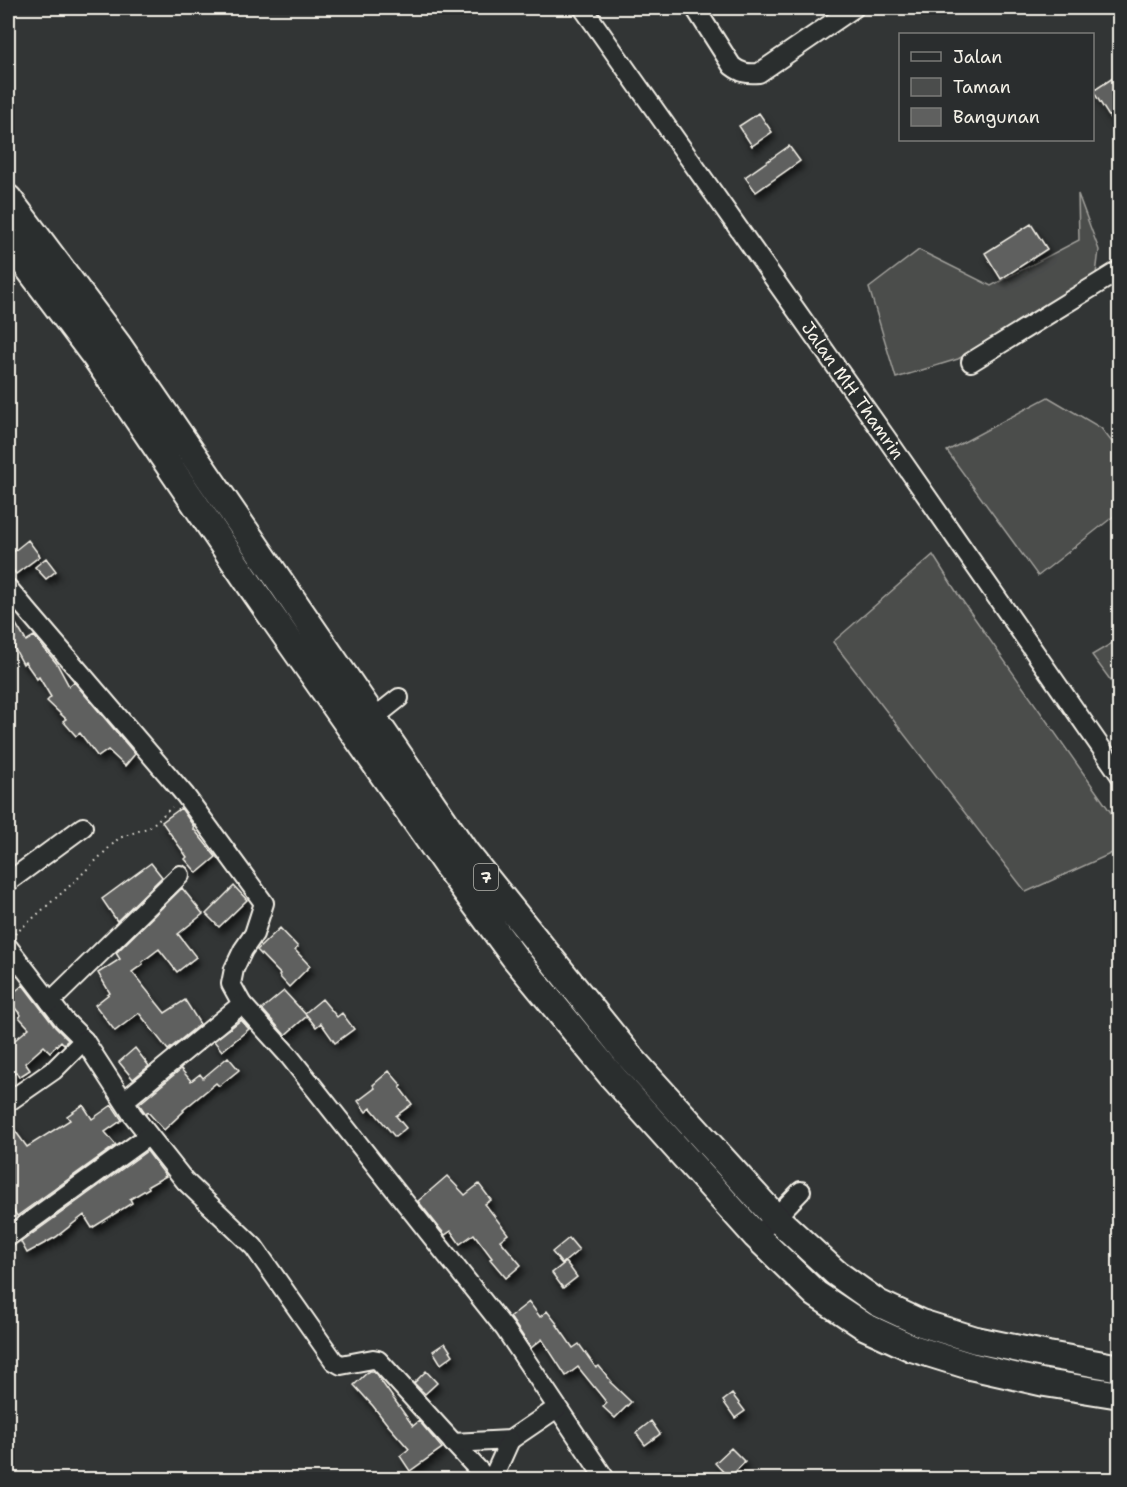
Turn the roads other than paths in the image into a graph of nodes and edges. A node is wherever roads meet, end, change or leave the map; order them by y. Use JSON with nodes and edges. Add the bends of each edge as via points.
{"nodes":[{"id":1,"x":583,"y":8,"type":"edge"},
{"id":2,"x":695,"y":8,"type":"edge"},
{"id":3,"x":854,"y":8,"type":"edge"},
{"id":4,"x":8,"y":198,"type":"edge"},
{"id":5,"x":8,"y":241,"type":"edge"},
{"id":6,"x":1119,"y":270,"type":"edge"},
{"id":7,"x":970,"y":362,"type":"dead end"},
{"id":8,"x":8,"y":588,"type":"edge"},
{"id":9,"x":399,"y":698,"type":"dead end"},
{"id":10,"x":364,"y":726,"type":"junction"},
{"id":11,"x":1119,"y":775,"type":"edge"},
{"id":12,"x":83,"y":827,"type":"dead end"},
{"id":13,"x":180,"y":876,"type":"dead end"},
{"id":14,"x":8,"y":882,"type":"edge"},
{"id":15,"x":11,"y":941,"type":"edge"},
{"id":16,"x":50,"y":1002,"type":"junction"},
{"id":17,"x":242,"y":1004,"type":"junction"},
{"id":18,"x":84,"y":1041,"type":"junction"},
{"id":19,"x":124,"y":1101,"type":"junction"},
{"id":20,"x":8,"y":1102,"type":"edge"},
{"id":21,"x":148,"y":1136,"type":"junction"},
{"id":22,"x":801,"y":1191,"type":"dead end"},
{"id":23,"x":775,"y":1217,"type":"junction"},
{"id":24,"x":8,"y":1236,"type":"edge"},
{"id":25,"x":756,"y":1236,"type":"junction"},
{"id":26,"x":1119,"y":1368,"type":"edge"},
{"id":27,"x":1119,"y":1395,"type":"edge"},
{"id":28,"x":557,"y":1408,"type":"junction"},
{"id":29,"x":510,"y":1440,"type":"junction"},
{"id":30,"x":453,"y":1443,"type":"junction"},
{"id":31,"x":488,"y":1479,"type":"edge"},
{"id":32,"x":492,"y":1479,"type":"edge"},
{"id":33,"x":606,"y":1479,"type":"edge"}],
"edges":[{"from":1,"to":11,"type":"street","name":"Jalan MH Thamrin"},
{"from":2,"to":3,"type":"street","via":[[732,66],[748,74],[759,73]]},
{"from":4,"to":10,"type":"highway","number":"7","via":[[118,345]]},
{"from":5,"to":10,"type":"highway","number":"7"},
{"from":6,"to":7,"type":"street"},
{"from":8,"to":17,"type":"street","via":[[185,795],[264,903],[254,934],[234,969],[231,984]]},
{"from":9,"to":10,"type":"street"},
{"from":10,"to":23,"type":"highway","number":"7","via":[[630,1057]]},
{"from":10,"to":25,"type":"highway","number":"7","via":[[445,863],[515,958],[612,1075]]},
{"from":12,"to":14,"type":"street"},
{"from":13,"to":16,"type":"street"},
{"from":15,"to":16,"type":"street"},
{"from":16,"to":18,"type":"street"},
{"from":17,"to":19,"type":"street"},
{"from":17,"to":28,"type":"street","via":[[289,1056],[498,1320]]},
{"from":18,"to":19,"type":"street"},
{"from":18,"to":20,"type":"street","via":[[54,1070]]},
{"from":19,"to":21,"type":"street"},
{"from":21,"to":24,"type":"street"},
{"from":21,"to":30,"type":"street","via":[[185,1181],[254,1247],[334,1361],[341,1365],[378,1360]]},
{"from":22,"to":23,"type":"street"},
{"from":23,"to":25,"type":"street"},
{"from":23,"to":26,"type":"highway","number":"7","via":[[836,1273],[878,1303],[921,1323],[976,1340]]},
{"from":25,"to":27,"type":"highway","number":"7","via":[[816,1294],[864,1326],[912,1348],[970,1366]]},
{"from":28,"to":29,"type":"street"},
{"from":28,"to":33,"type":"street"},
{"from":29,"to":30,"type":"street"},
{"from":29,"to":32,"type":"street"},
{"from":30,"to":31,"type":"street"}]}
